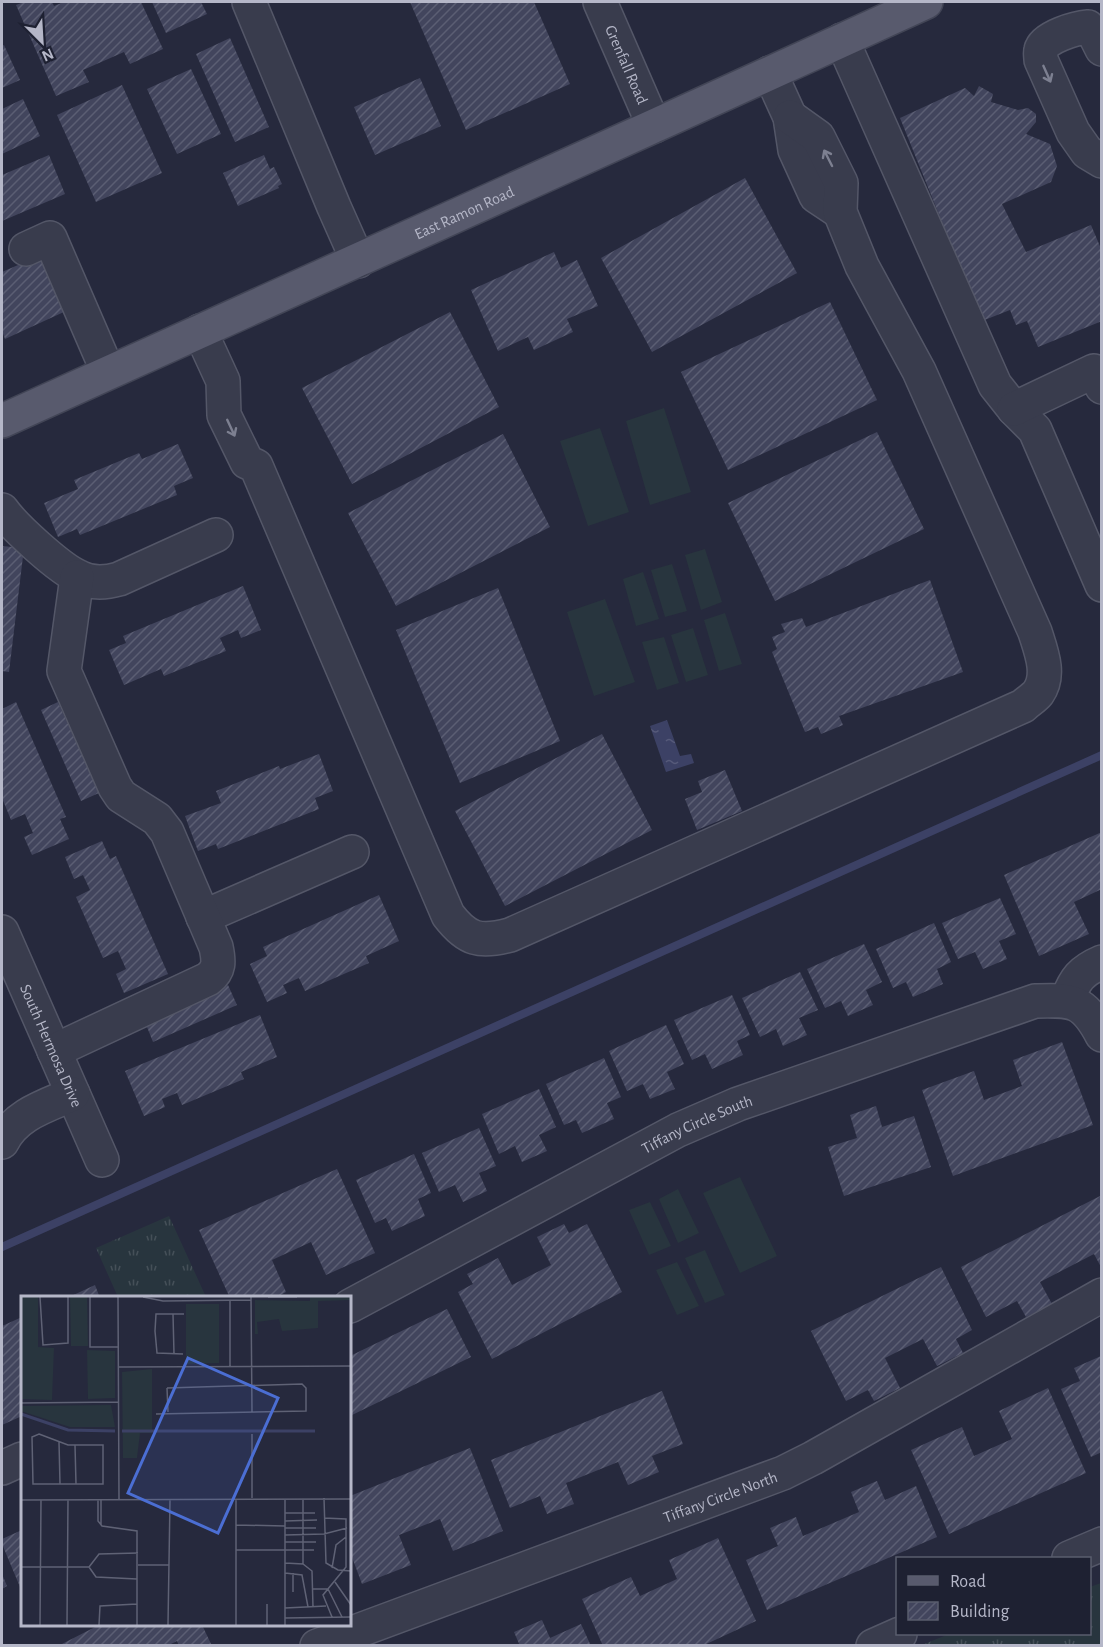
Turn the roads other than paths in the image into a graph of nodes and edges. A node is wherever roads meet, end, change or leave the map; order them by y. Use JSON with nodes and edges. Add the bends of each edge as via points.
{"nodes":[{"id":1,"x":249,"y":2,"type":"edge"},
{"id":2,"x":600,"y":2,"type":"edge"},
{"id":3,"x":926,"y":2,"type":"edge"},
{"id":4,"x":1095,"y":38,"type":"edge"},
{"id":5,"x":842,"y":40,"type":"junction"},
{"id":6,"x":770,"y":73,"type":"junction"},
{"id":7,"x":654,"y":126,"type":"junction"},
{"id":8,"x":1094,"y":157,"type":"edge"},
{"id":9,"x":26,"y":249,"type":"dead end"},
{"id":10,"x":358,"y":261,"type":"junction"},
{"id":11,"x":200,"y":331,"type":"junction"},
{"id":12,"x":108,"y":372,"type":"junction"},
{"id":13,"x":1101,"y":387,"type":"edge"},
{"id":14,"x":1014,"y":409,"type":"junction"},
{"id":15,"x":2,"y":421,"type":"edge"},
{"id":16,"x":2,"y":510,"type":"edge"},
{"id":17,"x":216,"y":535,"type":"dead end"},
{"id":18,"x":77,"y":577,"type":"junction"},
{"id":19,"x":1101,"y":585,"type":"edge"},
{"id":20,"x":352,"y":852,"type":"dead end"},
{"id":21,"x":203,"y":917,"type":"junction"},
{"id":22,"x":2,"y":932,"type":"edge"},
{"id":23,"x":1101,"y":962,"type":"edge"},
{"id":24,"x":1067,"y":1000,"type":"junction"},
{"id":25,"x":1101,"y":1035,"type":"edge"},
{"id":26,"x":54,"y":1051,"type":"junction"},
{"id":27,"x":73,"y":1094,"type":"junction"},
{"id":28,"x":2,"y":1142,"type":"edge"},
{"id":29,"x":102,"y":1160,"type":"dead end"},
{"id":30,"x":1101,"y":1295,"type":"edge"},
{"id":31,"x":351,"y":1305,"type":"edge"},
{"id":32,"x":21,"y":1459,"type":"edge"},
{"id":33,"x":2,"y":1468,"type":"edge"},
{"id":34,"x":1101,"y":1544,"type":"edge"},
{"id":35,"x":1071,"y":1557,"type":"edge"},
{"id":36,"x":310,"y":1626,"type":"edge"},
{"id":37,"x":898,"y":1635,"type":"edge"},
{"id":38,"x":318,"y":1645,"type":"edge"},
{"id":39,"x":873,"y":1646,"type":"edge"}],
"edges":[{"from":1,"to":10,"type":"street"},
{"from":2,"to":7,"type":"street","name":"Grenfall Road"},
{"from":3,"to":5,"type":"main road","name":"East Ramon Road"},
{"from":4,"to":8,"type":"street","one_way":true,"via":[[1078,28],[1047,41],[1041,50],[1041,60],[1073,132]]},
{"from":5,"to":6,"type":"main road","name":"East Ramon Road"},
{"from":5,"to":14,"type":"street","via":[[995,384]]},
{"from":6,"to":7,"type":"main road","name":"East Ramon Road"},
{"from":6,"to":11,"type":"street","via":[[790,117],[795,150],[816,196],[840,212],[862,266],[919,371],[1035,632],[1045,674],[1038,693],[1012,711],[510,935],[491,940],[474,938],[459,930],[448,915],[256,466],[247,462],[224,415],[223,381]]},
{"from":7,"to":10,"type":"main road","name":"East Ramon Road"},
{"from":9,"to":12,"type":"street","via":[[50,238]]},
{"from":10,"to":11,"type":"main road","name":"East Ramon Road"},
{"from":11,"to":12,"type":"main road","name":"East Ramon Road"},
{"from":12,"to":15,"type":"main road","name":"East Ramon Road"},
{"from":13,"to":14,"type":"street","via":[[1094,371]]},
{"from":14,"to":19,"type":"street","via":[[1035,430]]},
{"from":16,"to":18,"type":"street","via":[[40,548]]},
{"from":17,"to":18,"type":"street","via":[[108,582]]},
{"from":18,"to":21,"type":"street","via":[[64,671],[115,787],[122,796],[158,819],[167,832]]},
{"from":20,"to":21,"type":"street"},
{"from":21,"to":26,"type":"street","via":[[216,946],[216,973]]},
{"from":22,"to":26,"type":"street","name":"South Hermosa Drive"},
{"from":23,"to":24,"type":"street","via":[[1086,969]]},
{"from":24,"to":25,"type":"street","via":[[1083,1008]]},
{"from":24,"to":31,"type":"street","name":"Tiffany Circle South","via":[[1035,1001],[738,1104],[678,1130]]},
{"from":26,"to":27,"type":"street","name":"South Hermosa Drive"},
{"from":27,"to":28,"type":"street","via":[[26,1115],[12,1125]]},
{"from":27,"to":29,"type":"street","name":"South Hermosa Drive"},
{"from":30,"to":38,"type":"street","name":"Tiffany Circle North","via":[[783,1473]]},
{"from":32,"to":33,"type":"street"},
{"from":34,"to":35,"type":"street"},
{"from":36,"to":38,"type":"street"},
{"from":37,"to":39,"type":"street"}]}
